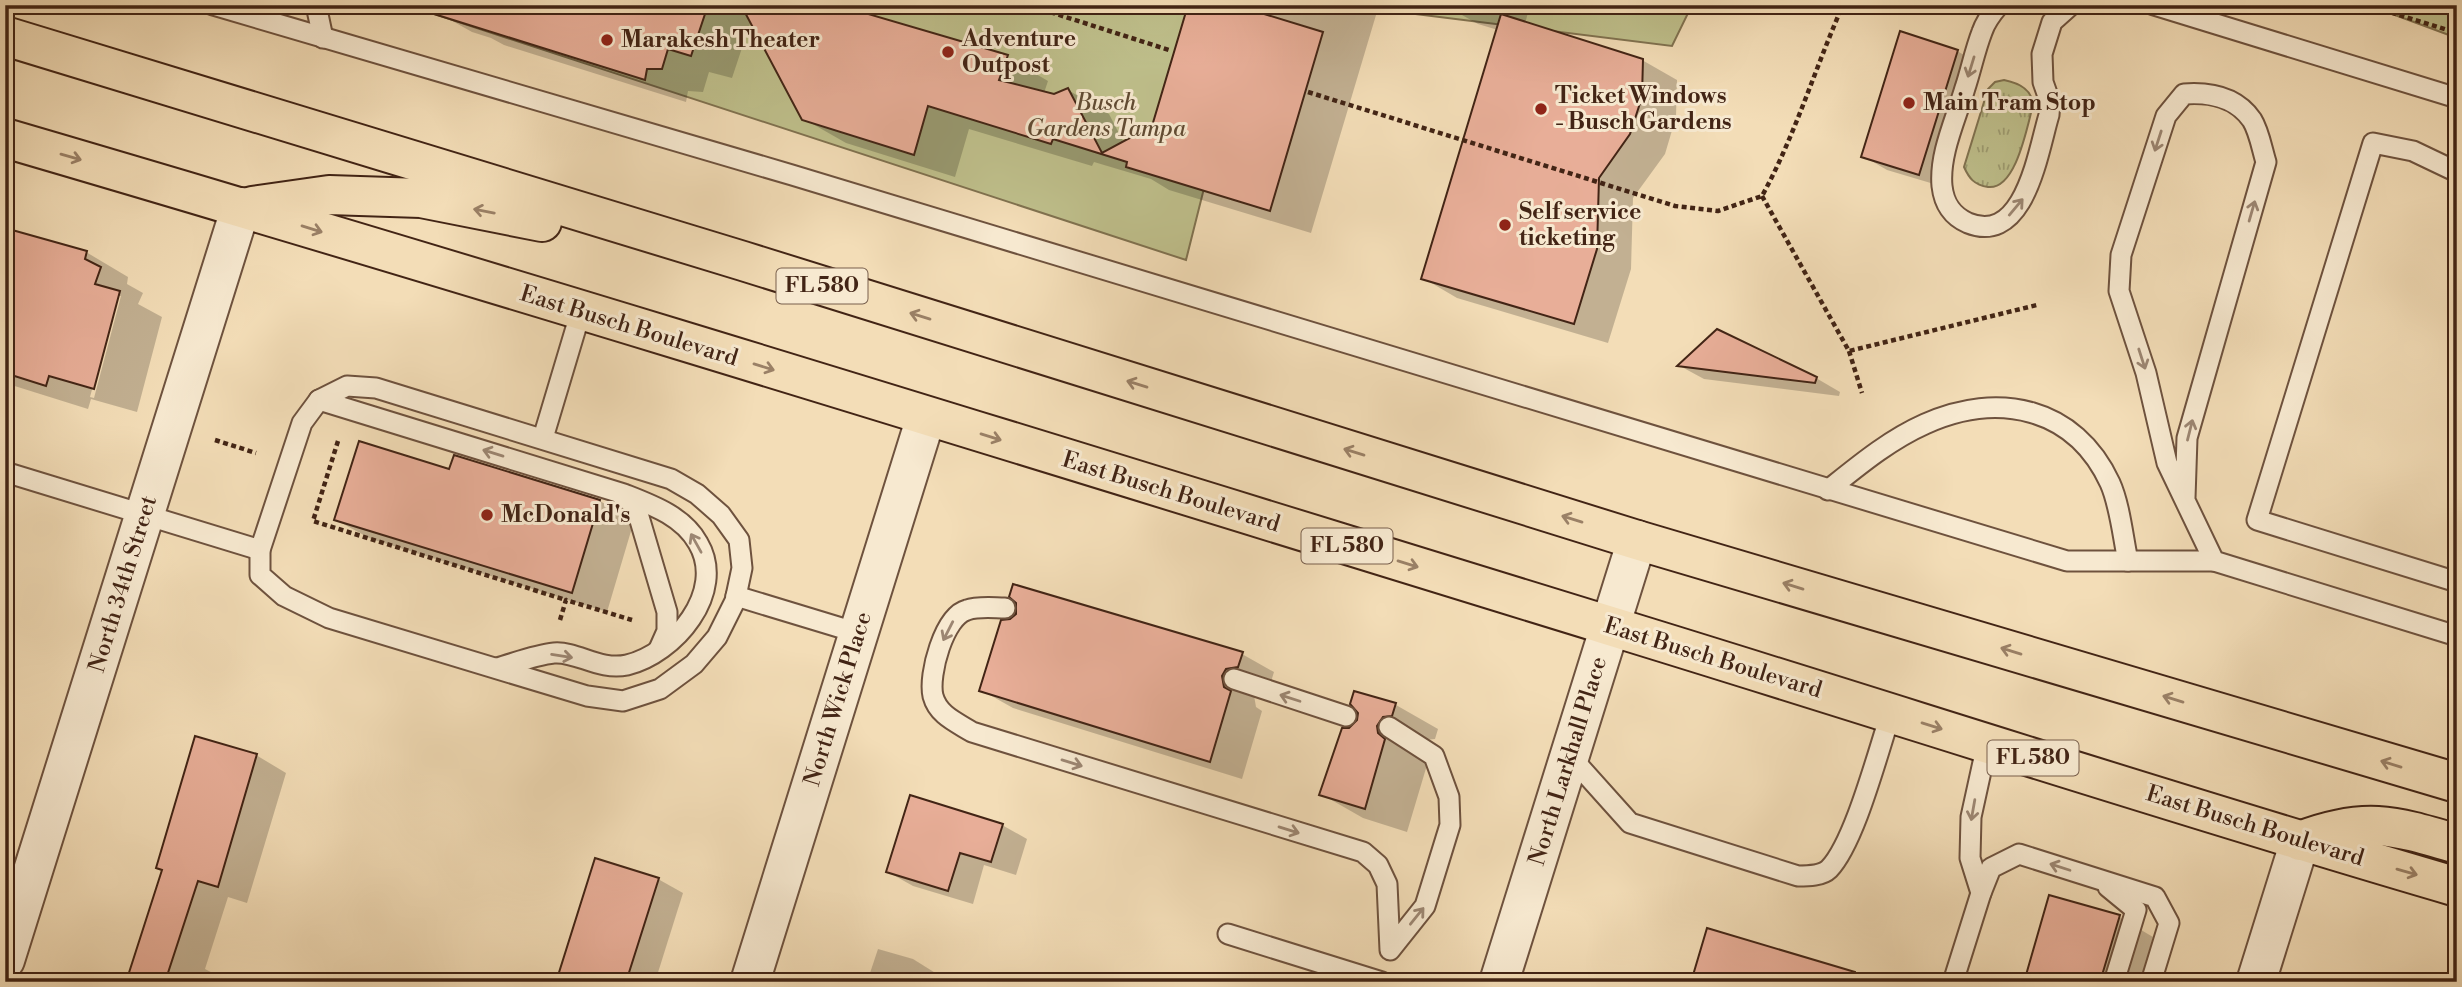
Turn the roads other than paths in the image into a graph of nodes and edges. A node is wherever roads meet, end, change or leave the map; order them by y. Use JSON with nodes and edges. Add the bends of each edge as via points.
{"nodes":[{"id":1,"x":213,"y":5,"type":"edge"},
{"id":2,"x":316,"y":5,"type":"edge"},
{"id":3,"x":1999,"y":5,"type":"edge"},
{"id":4,"x":2071,"y":5,"type":"edge"},
{"id":5,"x":2154,"y":5,"type":"edge"},
{"id":6,"x":5,"y":36,"type":"edge"},
{"id":7,"x":323,"y":38,"type":"junction"},
{"id":8,"x":2457,"y":99,"type":"edge"},
{"id":9,"x":5,"y":138,"type":"edge"},
{"id":10,"x":2457,"y":172,"type":"edge"},
{"id":11,"x":241,"y":207,"type":"junction"},
{"id":12,"x":743,"y":261,"type":"junction"},
{"id":13,"x":581,"y":311,"type":"junction"},
{"id":14,"x":319,"y":400,"type":"junction"},
{"id":15,"x":926,"y":417,"type":"junction"},
{"id":16,"x":542,"y":438,"type":"junction"},
{"id":17,"x":5,"y":472,"type":"edge"},
{"id":18,"x":1828,"y":490,"type":"junction"},
{"id":19,"x":617,"y":492,"type":"junction"},
{"id":20,"x":2185,"y":498,"type":"junction"},
{"id":21,"x":145,"y":515,"type":"junction"},
{"id":22,"x":1637,"y":540,"type":"junction"},
{"id":23,"x":260,"y":550,"type":"junction"},
{"id":24,"x":2128,"y":561,"type":"junction"},
{"id":25,"x":2214,"y":561,"type":"junction"},
{"id":26,"x":2457,"y":582,"type":"edge"},
{"id":27,"x":736,"y":596,"type":"junction"},
{"id":28,"x":1005,"y":608,"type":"dead end"},
{"id":29,"x":1610,"y":626,"type":"junction"},
{"id":30,"x":858,"y":633,"type":"junction"},
{"id":31,"x":2457,"y":636,"type":"edge"},
{"id":32,"x":658,"y":650,"type":"junction"},
{"id":33,"x":496,"y":668,"type":"junction"},
{"id":34,"x":1234,"y":679,"type":"dead end"},
{"id":35,"x":1891,"y":713,"type":"junction"},
{"id":36,"x":1346,"y":716,"type":"dead end"},
{"id":37,"x":1389,"y":727,"type":"dead end"},
{"id":38,"x":1987,"y":744,"type":"junction"},
{"id":39,"x":1569,"y":755,"type":"junction"},
{"id":40,"x":2457,"y":783,"type":"edge"},
{"id":41,"x":2300,"y":841,"type":"junction"},
{"id":42,"x":2457,"y":844,"type":"edge"},
{"id":43,"x":2090,"y":876,"type":"junction"},
{"id":44,"x":2457,"y":887,"type":"edge"},
{"id":45,"x":1981,"y":893,"type":"junction"},
{"id":46,"x":1228,"y":934,"type":"dead end"},
{"id":47,"x":1390,"y":950,"type":"junction"},
{"id":48,"x":5,"y":960,"type":"edge"},
{"id":49,"x":1381,"y":981,"type":"edge"},
{"id":50,"x":750,"y":982,"type":"edge"},
{"id":51,"x":1499,"y":982,"type":"edge"},
{"id":52,"x":1953,"y":982,"type":"edge"},
{"id":53,"x":2114,"y":982,"type":"edge"},
{"id":54,"x":2151,"y":982,"type":"edge"},
{"id":55,"x":2256,"y":982,"type":"edge"}],
"edges":[{"from":1,"to":7,"type":"lane"},
{"from":2,"to":7,"type":"lane"},
{"from":3,"to":4,"type":"lane","one_way":true,"via":[[1982,31],[1943,162],[1947,207],[1978,227],[1996,225],[2024,199],[2049,115],[2042,54],[2052,22]]},
{"from":5,"to":8,"type":"lane"},
{"from":6,"to":12,"type":"main road","number":"FL 580"},
{"from":7,"to":18,"type":"lane","via":[[792,175]]},
{"from":9,"to":11,"type":"main road","name":"East Busch Boulevard","number":"FL 580","one_way":true},
{"from":10,"to":26,"type":"lane","via":[[2413,151],[2373,144],[2257,520]]},
{"from":12,"to":11,"type":"main road","one_way":true,"via":[[421,198],[329,195]]},
{"from":11,"to":13,"type":"main road","name":"East Busch Boulevard","number":"FL 580","one_way":true},
{"from":11,"to":21,"type":"street","name":"North 34th Street"},
{"from":22,"to":12,"type":"main road","number":"FL 580","one_way":true},
{"from":13,"to":15,"type":"main road","name":"East Busch Boulevard","number":"FL 580","one_way":true},
{"from":13,"to":16,"type":"lane"},
{"from":14,"to":16,"type":"lane","via":[[347,386],[376,388]]},
{"from":19,"to":14,"type":"lane","one_way":true},
{"from":14,"to":23,"type":"lane","via":[[302,423]]},
{"from":15,"to":29,"type":"main road","name":"East Busch Boulevard","number":"FL 580","one_way":true},
{"from":15,"to":30,"type":"street","name":"North Wick Place"},
{"from":16,"to":27,"type":"lane","via":[[671,479],[697,494],[721,515],[739,540],[742,568]]},
{"from":17,"to":21,"type":"lane"},
{"from":18,"to":24,"type":"lane","via":[[2067,561]]},
{"from":18,"to":24,"type":"lane","via":[[1872,455],[1925,424],[1972,409],[2002,407],[2041,415],[2072,431],[2095,456],[2111,485]]},
{"from":19,"to":32,"type":"lane","via":[[631,502],[639,517],[667,612],[667,631]]},
{"from":32,"to":19,"type":"lane","one_way":true,"via":[[682,631],[696,611],[704,589],[705,565],[699,544],[684,523]]},
{"from":20,"to":20,"type":"lane","one_way":true,"via":[[2187,438],[2266,162],[2253,122],[2235,102],[2205,93],[2184,94],[2166,116],[2121,256],[2119,290],[2146,373],[2167,463]]},
{"from":20,"to":25,"type":"lane"},
{"from":21,"to":23,"type":"lane"},
{"from":21,"to":48,"type":"street","name":"North 34th Street"},
{"from":22,"to":29,"type":"street","name":"North Larkhall Place"},
{"from":40,"to":22,"type":"main road","number":"FL 580","one_way":true},
{"from":23,"to":33,"type":"lane","via":[[260,575],[284,596],[329,618]]},
{"from":24,"to":25,"type":"lane"},
{"from":25,"to":31,"type":"lane"},
{"from":27,"to":30,"type":"lane"},
{"from":27,"to":33,"type":"lane","via":[[717,637],[694,664],[660,689],[623,701],[587,696]]},
{"from":28,"to":47,"type":"lane","one_way":true,"via":[[965,610],[947,626],[933,674],[933,696],[943,715],[972,732],[1363,852],[1378,865],[1387,884]]},
{"from":29,"to":35,"type":"main road","name":"East Busch Boulevard","number":"FL 580"},
{"from":29,"to":39,"type":"street","name":"North Larkhall Place"},
{"from":30,"to":50,"type":"street","name":"North Wick Place"},
{"from":33,"to":32,"type":"lane","one_way":true,"via":[[556,653],[604,666],[626,665]]},
{"from":36,"to":34,"type":"lane","one_way":true},
{"from":35,"to":38,"type":"main road","name":"East Busch Boulevard","number":"FL 580","one_way":true},
{"from":35,"to":39,"type":"lane","via":[[1850,835],[1828,870],[1811,876],[1798,876],[1630,823]]},
{"from":47,"to":37,"type":"lane","one_way":true,"via":[[1425,906],[1450,815],[1449,797],[1434,756]]},
{"from":38,"to":41,"type":"main road","name":"East Busch Boulevard","number":"FL 580"},
{"from":38,"to":45,"type":"lane","one_way":true,"via":[[1971,817],[1970,858]]},
{"from":39,"to":51,"type":"street","name":"North Larkhall Place"},
{"from":41,"to":42,"type":"main road","via":[[2326,831],[2370,824]]},
{"from":41,"to":44,"type":"main road","name":"East Busch Boulevard","number":"FL 580","one_way":true},
{"from":41,"to":55,"type":"street"},
{"from":43,"to":45,"type":"lane","one_way":true,"via":[[2019,854],[1991,867]]},
{"from":43,"to":53,"type":"lane","via":[[2136,910]]},
{"from":43,"to":54,"type":"lane","via":[[2155,897],[2169,923]]},
{"from":45,"to":52,"type":"lane"},
{"from":46,"to":49,"type":"lane"},
{"from":47,"to":49,"type":"lane"}]}
